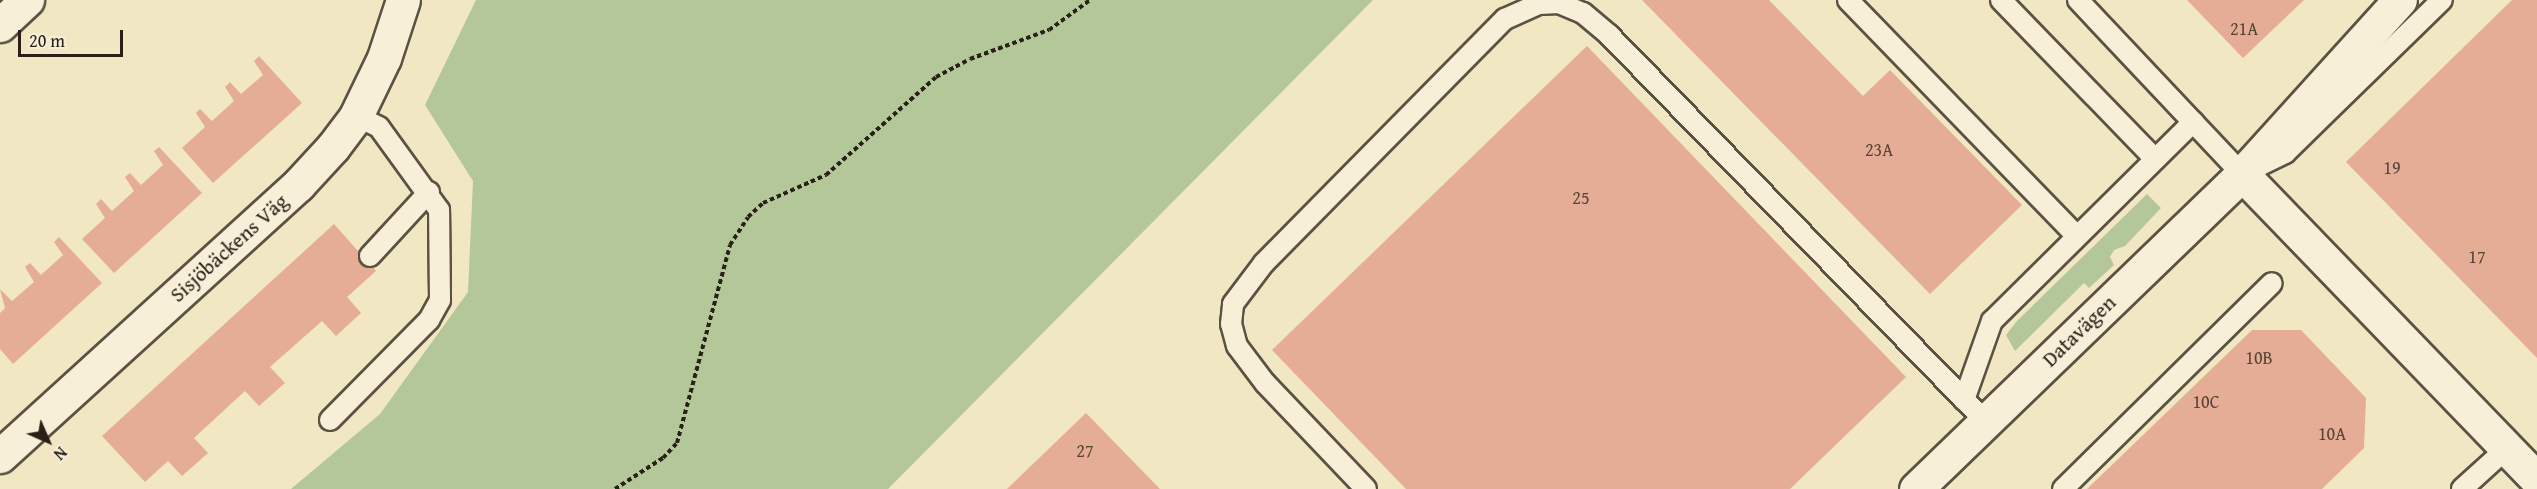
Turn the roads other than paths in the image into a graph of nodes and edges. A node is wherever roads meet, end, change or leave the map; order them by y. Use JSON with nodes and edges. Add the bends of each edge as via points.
{"nodes":[{"id":1,"x":403,"y":0,"type":"edge"},
{"id":2,"x":1848,"y":0,"type":"edge"},
{"id":3,"x":2001,"y":0,"type":"edge"},
{"id":4,"x":2078,"y":0,"type":"edge"},
{"id":5,"x":2400,"y":0,"type":"edge"},
{"id":6,"x":2442,"y":0,"type":"edge"},
{"id":7,"x":356,"y":116,"type":"junction"},
{"id":8,"x":2193,"y":122,"type":"junction"},
{"id":9,"x":2155,"y":159,"type":"junction"},
{"id":10,"x":2242,"y":174,"type":"junction"},
{"id":11,"x":429,"y":192,"type":"junction"},
{"id":12,"x":2076,"y":236,"type":"junction"},
{"id":13,"x":370,"y":256,"type":"dead end"},
{"id":14,"x":2272,"y":283,"type":"dead end"},
{"id":15,"x":1975,"y":411,"type":"junction"},
{"id":16,"x":330,"y":420,"type":"dead end"},
{"id":17,"x":4,"y":446,"type":"edge"},
{"id":18,"x":2506,"y":448,"type":"junction"},
{"id":19,"x":2537,"y":479,"type":"edge"},
{"id":20,"x":1365,"y":489,"type":"edge"},
{"id":21,"x":1916,"y":489,"type":"edge"},
{"id":22,"x":2063,"y":489,"type":"edge"},
{"id":23,"x":2462,"y":489,"type":"edge"}],
"edges":[{"from":1,"to":7,"type":"street","name":"Sisjöbäckens Väg","via":[[384,58]]},
{"from":2,"to":12,"type":"lane"},
{"from":3,"to":9,"type":"lane"},
{"from":4,"to":8,"type":"lane"},
{"from":5,"to":10,"type":"street","name":"Datavägen"},
{"from":6,"to":10,"type":"lane","via":[[2285,153]]},
{"from":7,"to":11,"type":"lane","via":[[379,127]]},
{"from":7,"to":17,"type":"street","name":"Sisjöbäckens Väg","via":[[298,185]]},
{"from":8,"to":9,"type":"lane"},
{"from":8,"to":10,"type":"lane"},
{"from":9,"to":12,"type":"lane"},
{"from":10,"to":15,"type":"street","name":"Datavägen"},
{"from":10,"to":18,"type":"street"},
{"from":11,"to":13,"type":"lane"},
{"from":11,"to":16,"type":"lane","via":[[439,210],[440,300],[429,320]]},
{"from":12,"to":15,"type":"lane","via":[[1992,321]]},
{"from":14,"to":22,"type":"lane"},
{"from":15,"to":20,"type":"lane","via":[[1617,43],[1582,13],[1559,3],[1539,4],[1505,19],[1264,263],[1233,304],[1231,324],[1237,346],[1273,391]]},
{"from":15,"to":21,"type":"street","name":"Datavägen"},
{"from":18,"to":19,"type":"street"},
{"from":18,"to":23,"type":"lane"}]}
